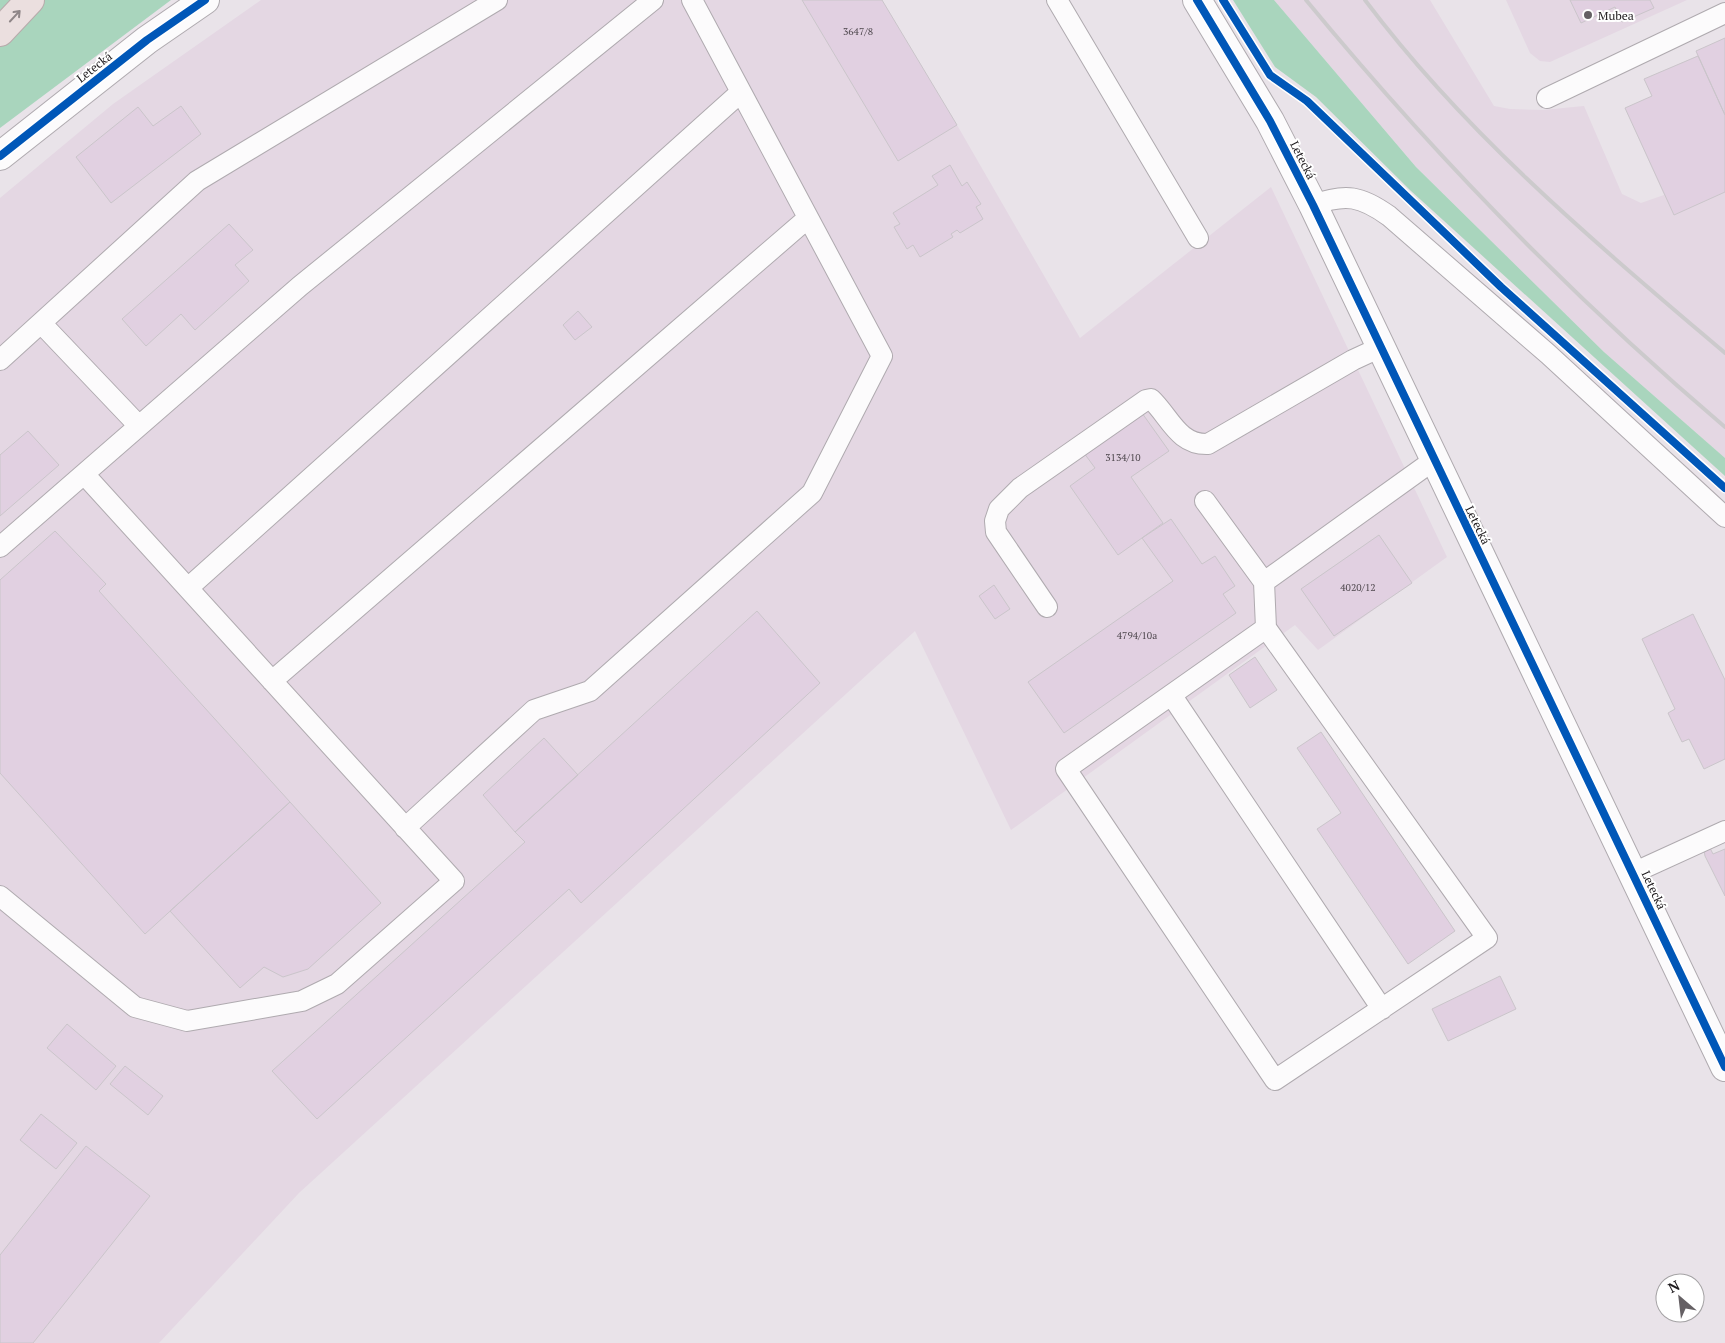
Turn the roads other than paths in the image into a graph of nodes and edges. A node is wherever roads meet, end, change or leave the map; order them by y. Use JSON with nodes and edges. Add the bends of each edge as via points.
{"nodes":[{"id":1,"x":30,"y":0,"type":"edge"},
{"id":2,"x":205,"y":0,"type":"edge"},
{"id":3,"x":497,"y":0,"type":"edge"},
{"id":4,"x":653,"y":0,"type":"edge"},
{"id":5,"x":692,"y":0,"type":"edge"},
{"id":6,"x":1057,"y":0,"type":"edge"},
{"id":7,"x":1197,"y":0,"type":"edge"},
{"id":8,"x":1725,"y":13,"type":"edge"},
{"id":9,"x":0,"y":32,"type":"edge"},
{"id":10,"x":741,"y":92,"type":"junction"},
{"id":11,"x":1547,"y":98,"type":"dead end"},
{"id":12,"x":0,"y":156,"type":"edge"},
{"id":13,"x":1314,"y":205,"type":"junction"},
{"id":14,"x":808,"y":218,"type":"junction"},
{"id":15,"x":1198,"y":238,"type":"dead end"},
{"id":16,"x":41,"y":323,"type":"junction"},
{"id":17,"x":1381,"y":347,"type":"junction"},
{"id":18,"x":0,"y":360,"type":"edge"},
{"id":19,"x":138,"y":426,"type":"junction"},
{"id":20,"x":1434,"y":460,"type":"junction"},
{"id":21,"x":84,"y":474,"type":"junction"},
{"id":22,"x":1206,"y":502,"type":"dead end"},
{"id":23,"x":1725,"y":517,"type":"edge"},
{"id":24,"x":0,"y":547,"type":"edge"},
{"id":25,"x":1264,"y":582,"type":"junction"},
{"id":26,"x":188,"y":588,"type":"junction"},
{"id":27,"x":1047,"y":606,"type":"dead end"},
{"id":28,"x":1266,"y":628,"type":"junction"},
{"id":29,"x":272,"y":681,"type":"junction"},
{"id":30,"x":1172,"y":696,"type":"junction"},
{"id":31,"x":405,"y":828,"type":"junction"},
{"id":32,"x":1725,"y":831,"type":"edge"},
{"id":33,"x":1633,"y":872,"type":"junction"},
{"id":34,"x":0,"y":896,"type":"edge"},
{"id":35,"x":1382,"y":1009,"type":"junction"},
{"id":36,"x":1725,"y":1067,"type":"edge"}],
"edges":[{"from":9,"to":1,"type":"highway","one_way":true},
{"from":2,"to":12,"type":"street","name":"Letecká","via":[[147,40]]},
{"from":3,"to":16,"type":"lane","via":[[197,181]]},
{"from":4,"to":19,"type":"lane","via":[[300,286]]},
{"from":5,"to":10,"type":"lane"},
{"from":6,"to":15,"type":"lane"},
{"from":7,"to":13,"type":"street","name":"Letecká","via":[[1270,121]]},
{"from":8,"to":11,"type":"lane"},
{"from":10,"to":14,"type":"lane"},
{"from":10,"to":26,"type":"lane"},
{"from":13,"to":17,"type":"street","name":"Letecká"},
{"from":13,"to":23,"type":"lane","via":[[1348,196],[1364,200],[1389,216],[1548,354]]},
{"from":14,"to":29,"type":"lane"},
{"from":14,"to":31,"type":"lane","via":[[882,356],[812,493],[590,691],[534,710]]},
{"from":16,"to":18,"type":"lane"},
{"from":16,"to":19,"type":"lane"},
{"from":17,"to":20,"type":"street","name":"Letecká"},
{"from":17,"to":27,"type":"lane","via":[[1208,444],[1184,439],[1158,406],[1151,399],[1146,400],[1020,488],[1000,509],[995,521],[996,532]]},
{"from":19,"to":21,"type":"lane"},
{"from":20,"to":25,"type":"lane"},
{"from":20,"to":33,"type":"street","name":"Letecká"},
{"from":21,"to":24,"type":"lane"},
{"from":21,"to":26,"type":"lane"},
{"from":22,"to":25,"type":"lane"},
{"from":25,"to":28,"type":"lane"},
{"from":26,"to":29,"type":"lane"},
{"from":28,"to":30,"type":"lane"},
{"from":28,"to":35,"type":"lane","via":[[1487,938]]},
{"from":29,"to":31,"type":"lane"},
{"from":30,"to":35,"type":"lane"},
{"from":30,"to":35,"type":"lane","via":[[1066,769],[1072,778],[1275,1080]]},
{"from":31,"to":34,"type":"lane","via":[[454,881],[374,953],[337,984],[302,1001],[187,1021],[135,1007]]},
{"from":32,"to":33,"type":"lane"},
{"from":33,"to":36,"type":"street","name":"Letecká"}]}
